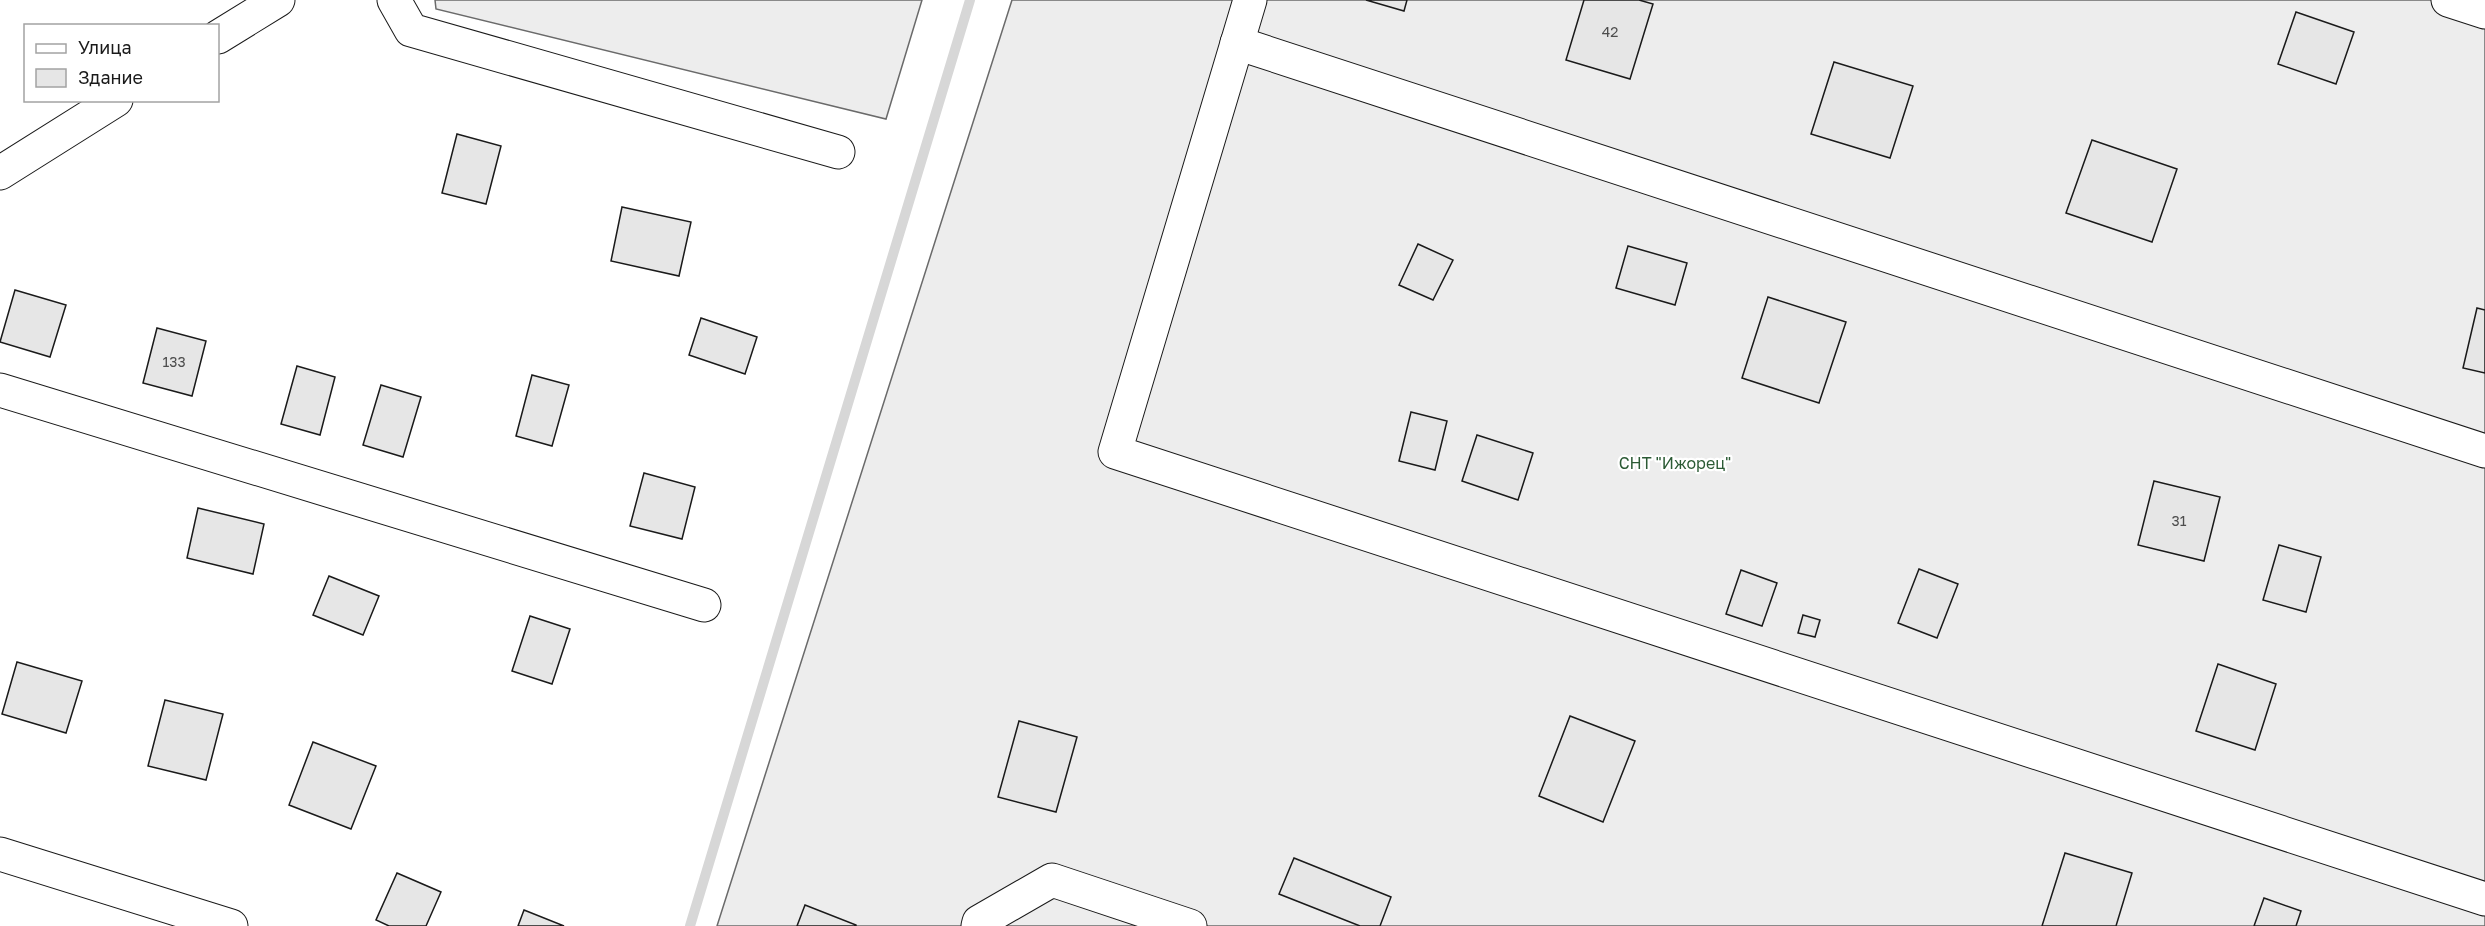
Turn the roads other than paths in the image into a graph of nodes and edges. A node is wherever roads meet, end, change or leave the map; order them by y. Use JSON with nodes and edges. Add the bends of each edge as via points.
{"nodes":[{"id":1,"x":278,"y":0,"type":"edge"},
{"id":2,"x":394,"y":0,"type":"edge"},
{"id":3,"x":1250,"y":0,"type":"edge"},
{"id":4,"x":2448,"y":0,"type":"edge"},
{"id":5,"x":2485,"y":12,"type":"edge"},
{"id":6,"x":219,"y":36,"type":"edge"},
{"id":7,"x":1237,"y":43,"type":"junction"},
{"id":8,"x":113,"y":102,"type":"edge"},
{"id":9,"x":838,"y":152,"type":"dead end"},
{"id":10,"x":0,"y":173,"type":"edge"},
{"id":11,"x":0,"y":390,"type":"edge"},
{"id":12,"x":2485,"y":451,"type":"edge"},
{"id":13,"x":704,"y":604,"type":"dead end"},
{"id":14,"x":0,"y":854,"type":"edge"},
{"id":15,"x":2485,"y":899,"type":"edge"},
{"id":16,"x":231,"y":926,"type":"edge"},
{"id":17,"x":978,"y":926,"type":"edge"},
{"id":18,"x":1190,"y":926,"type":"edge"}],
"edges":[{"from":1,"to":6,"type":"street"},
{"from":2,"to":9,"type":"street","via":[[411,30]]},
{"from":3,"to":7,"type":"street"},
{"from":4,"to":5,"type":"street"},
{"from":7,"to":12,"type":"street"},
{"from":7,"to":15,"type":"street","via":[[1115,452]]},
{"from":8,"to":10,"type":"street"},
{"from":11,"to":13,"type":"street"},
{"from":14,"to":16,"type":"street"},
{"from":17,"to":18,"type":"street","via":[[1052,880]]}]}
